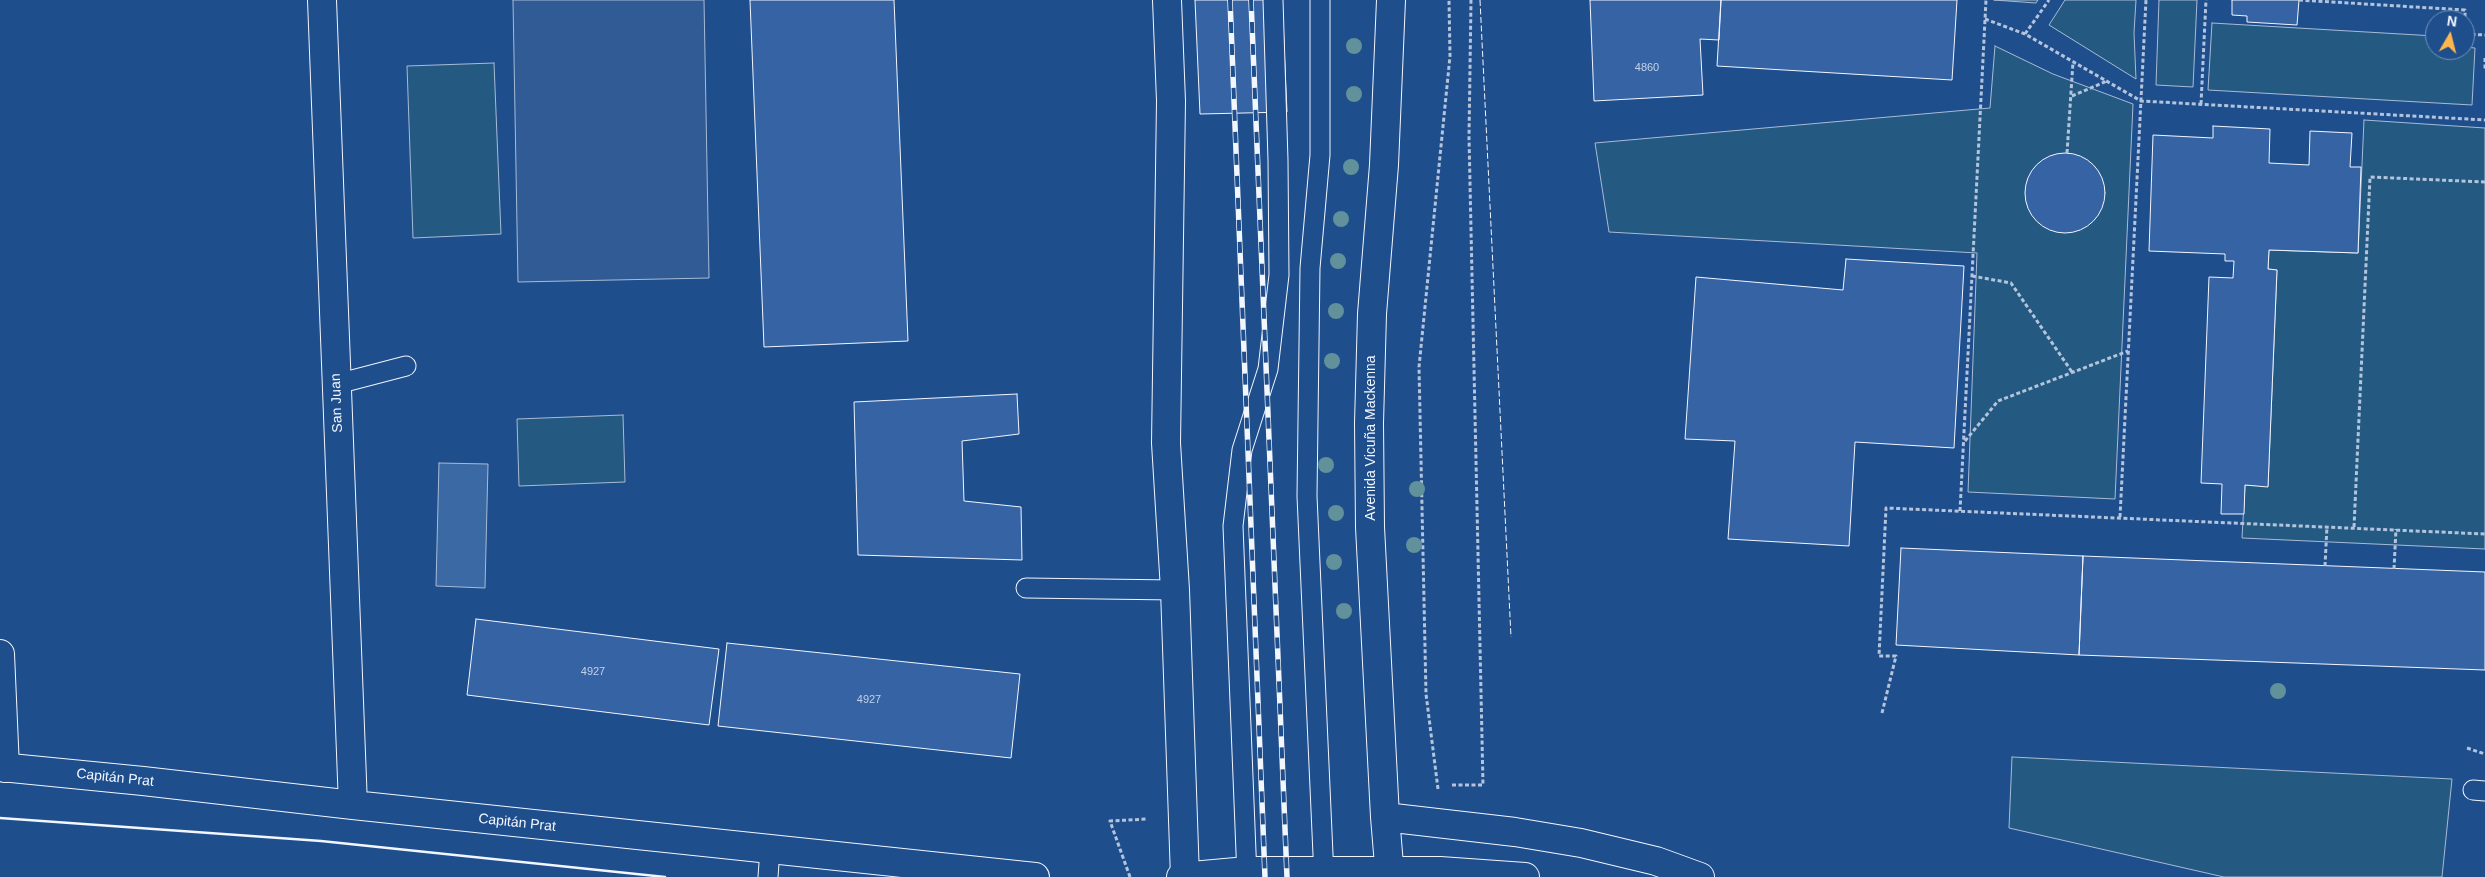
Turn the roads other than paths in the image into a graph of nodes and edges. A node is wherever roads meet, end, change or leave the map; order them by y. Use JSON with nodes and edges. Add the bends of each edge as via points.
{"nodes":[{"id":1,"x":322,"y":0,"type":"edge"},
{"id":2,"x":1167,"y":0,"type":"edge"},
{"id":3,"x":1272,"y":0,"type":"edge"},
{"id":4,"x":1320,"y":0,"type":"edge"},
{"id":5,"x":1391,"y":0,"type":"edge"},
{"id":6,"x":406,"y":366,"type":"dead end"},
{"id":7,"x":337,"y":384,"type":"junction"},
{"id":8,"x":1026,"y":588,"type":"dead end"},
{"id":9,"x":1175,"y":590,"type":"junction"},
{"id":10,"x":0,"y":654,"type":"edge"},
{"id":11,"x":3,"y":768,"type":"edge"},
{"id":12,"x":353,"y":806,"type":"junction"},
{"id":13,"x":1384,"y":817,"type":"junction"},
{"id":14,"x":770,"y":849,"type":"junction"},
{"id":15,"x":1247,"y":874,"type":"edge"},
{"id":16,"x":1324,"y":874,"type":"edge"},
{"id":17,"x":1389,"y":874,"type":"edge"},
{"id":18,"x":1183,"y":876,"type":"edge"},
{"id":19,"x":768,"y":877,"type":"edge"},
{"id":20,"x":1035,"y":877,"type":"edge"},
{"id":21,"x":1525,"y":877,"type":"edge"},
{"id":22,"x":1700,"y":877,"type":"edge"}],
"edges":[{"from":1,"to":7,"type":"street","name":"San Juan"},
{"from":2,"to":9,"type":"street","via":[[1171,101],[1166,443]]},
{"from":3,"to":15,"type":"lane","via":[[1279,275],[1268,369],[1242,450],[1233,526]]},
{"from":4,"to":16,"type":"lane","via":[[1320,155],[1310,268],[1307,496]]},
{"from":5,"to":13,"type":"street","name":"Avenida Vicuña Mackenna","via":[[1384,165],[1372,314],[1369,423],[1370,527]]},
{"from":6,"to":7,"type":"lane"},
{"from":7,"to":12,"type":"street","name":"San Juan"},
{"from":8,"to":9,"type":"lane"},
{"from":9,"to":18,"type":"street"},
{"from":10,"to":11,"type":"street"},
{"from":11,"to":12,"type":"street","name":"Capitán Prat"},
{"from":12,"to":14,"type":"street","name":"Capitán Prat"},
{"from":13,"to":17,"type":"street","name":"Avenida Vicuña Mackenna"},
{"from":13,"to":22,"type":"street","via":[[1581,843],[1656,861]]},
{"from":14,"to":19,"type":"lane"},
{"from":14,"to":20,"type":"street","name":"Capitán Prat"},
{"from":15,"to":16,"type":"street"},
{"from":15,"to":18,"type":"street"},
{"from":16,"to":17,"type":"street"},
{"from":17,"to":21,"type":"street","via":[[1440,871]]}]}
